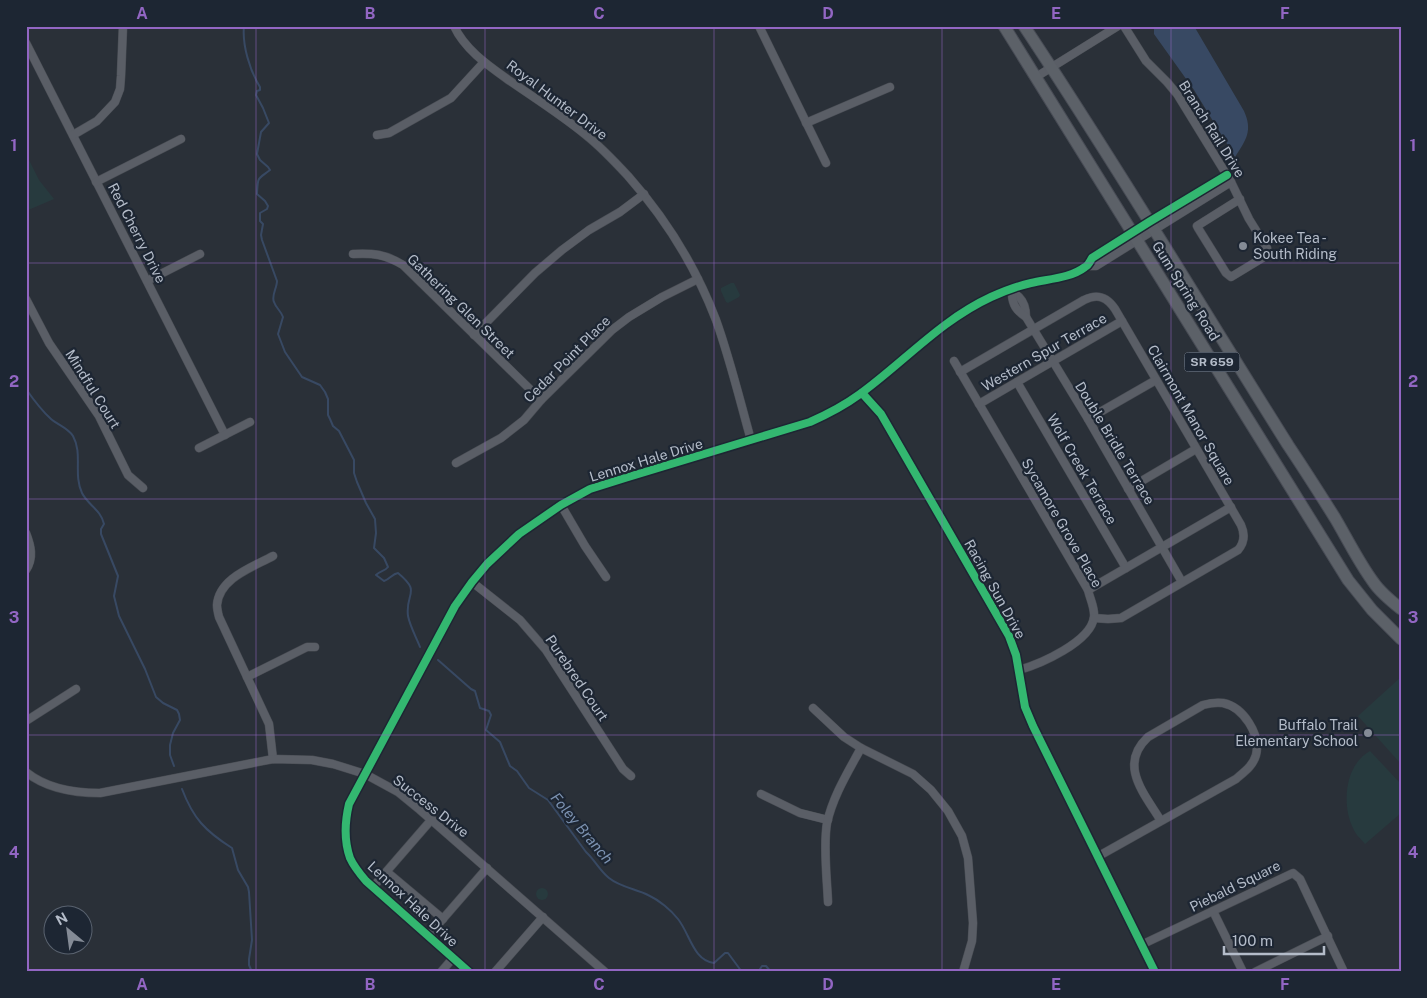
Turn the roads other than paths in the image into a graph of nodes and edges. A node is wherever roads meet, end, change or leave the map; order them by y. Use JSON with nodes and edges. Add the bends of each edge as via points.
{"nodes":[{"id":1,"x":123,"y":26,"type":"edge"},
{"id":2,"x":454,"y":26,"type":"edge"},
{"id":3,"x":759,"y":26,"type":"edge"},
{"id":4,"x":1004,"y":26,"type":"edge"},
{"id":5,"x":1024,"y":26,"type":"edge"},
{"id":6,"x":1118,"y":26,"type":"edge"},
{"id":7,"x":1124,"y":26,"type":"edge"},
{"id":8,"x":26,"y":43,"type":"edge"},
{"id":9,"x":484,"y":62,"type":"junction"},
{"id":10,"x":1052,"y":67,"type":"junction"},
{"id":11,"x":1036,"y":77,"type":"junction"},
{"id":12,"x":890,"y":88,"type":"dead end"},
{"id":13,"x":806,"y":123,"type":"junction"},
{"id":14,"x":73,"y":135,"type":"junction"},
{"id":15,"x":377,"y":135,"type":"dead end"},
{"id":16,"x":182,"y":139,"type":"dead end"},
{"id":17,"x":826,"y":163,"type":"dead end"},
{"id":18,"x":1229,"y":179,"type":"junction"},
{"id":19,"x":96,"y":182,"type":"junction"},
{"id":20,"x":644,"y":194,"type":"junction"},
{"id":21,"x":1240,"y":199,"type":"junction"},
{"id":22,"x":1151,"y":225,"type":"junction"},
{"id":23,"x":1134,"y":237,"type":"junction"},
{"id":24,"x":200,"y":254,"type":"dead end"},
{"id":25,"x":352,"y":254,"type":"dead end"},
{"id":26,"x":698,"y":279,"type":"junction"},
{"id":27,"x":147,"y":281,"type":"junction"},
{"id":28,"x":1011,"y":291,"type":"junction"},
{"id":29,"x":26,"y":299,"type":"edge"},
{"id":30,"x":1122,"y":321,"type":"junction"},
{"id":31,"x":1034,"y":330,"type":"junction"},
{"id":32,"x":474,"y":335,"type":"junction"},
{"id":33,"x":954,"y":361,"type":"dead end"},
{"id":34,"x":1052,"y":361,"type":"junction"},
{"id":35,"x":960,"y":372,"type":"junction"},
{"id":36,"x":1156,"y":380,"type":"junction"},
{"id":37,"x":1017,"y":382,"type":"junction"},
{"id":38,"x":862,"y":393,"type":"junction"},
{"id":39,"x":541,"y":400,"type":"junction"},
{"id":40,"x":979,"y":404,"type":"junction"},
{"id":41,"x":1088,"y":419,"type":"junction"},
{"id":42,"x":250,"y":422,"type":"dead end"},
{"id":43,"x":225,"y":435,"type":"junction"},
{"id":44,"x":751,"y":440,"type":"junction"},
{"id":45,"x":199,"y":448,"type":"dead end"},
{"id":46,"x":1196,"y":449,"type":"junction"},
{"id":47,"x":456,"y":463,"type":"dead end"},
{"id":48,"x":143,"y":488,"type":"dead end"},
{"id":49,"x":1128,"y":489,"type":"junction"},
{"id":50,"x":561,"y":505,"type":"junction"},
{"id":51,"x":1231,"y":507,"type":"junction"},
{"id":52,"x":26,"y":533,"type":"edge"},
{"id":53,"x":1162,"y":548,"type":"junction"},
{"id":54,"x":273,"y":556,"type":"dead end"},
{"id":55,"x":1126,"y":568,"type":"junction"},
{"id":56,"x":26,"y":570,"type":"edge"},
{"id":57,"x":606,"y":577,"type":"dead end"},
{"id":58,"x":472,"y":582,"type":"junction"},
{"id":59,"x":1182,"y":582,"type":"junction"},
{"id":60,"x":1088,"y":590,"type":"junction"},
{"id":61,"x":1401,"y":609,"type":"edge"},
{"id":62,"x":1094,"y":618,"type":"junction"},
{"id":63,"x":1401,"y":639,"type":"edge"},
{"id":64,"x":315,"y":647,"type":"dead end"},
{"id":65,"x":1019,"y":670,"type":"junction"},
{"id":66,"x":247,"y":677,"type":"junction"},
{"id":67,"x":76,"y":689,"type":"dead end"},
{"id":68,"x":813,"y":708,"type":"dead end"},
{"id":69,"x":26,"y":721,"type":"edge"},
{"id":70,"x":862,"y":748,"type":"junction"},
{"id":71,"x":273,"y":759,"type":"junction"},
{"id":72,"x":26,"y":772,"type":"edge"},
{"id":73,"x":365,"y":774,"type":"junction"},
{"id":74,"x":631,"y":776,"type":"dead end"},
{"id":75,"x":761,"y":794,"type":"dead end"},
{"id":76,"x":432,"y":820,"type":"junction"},
{"id":77,"x":828,"y":820,"type":"junction"},
{"id":78,"x":1161,"y":821,"type":"junction"},
{"id":79,"x":1097,"y":857,"type":"junction"},
{"id":80,"x":487,"y":868,"type":"junction"},
{"id":81,"x":387,"y":872,"type":"junction"},
{"id":82,"x":373,"y":887,"type":"junction"},
{"id":83,"x":828,"y":902,"type":"dead end"},
{"id":84,"x":1213,"y":911,"type":"junction"},
{"id":85,"x":543,"y":917,"type":"junction"},
{"id":86,"x":443,"y":919,"type":"junction"},
{"id":87,"x":428,"y":936,"type":"junction"},
{"id":88,"x":1328,"y":936,"type":"junction"},
{"id":89,"x":1141,"y":945,"type":"junction"},
{"id":90,"x":453,"y":958,"type":"junction"},
{"id":91,"x":596,"y":969,"type":"edge"},
{"id":92,"x":441,"y":972,"type":"edge"},
{"id":93,"x":469,"y":972,"type":"edge"},
{"id":94,"x":495,"y":972,"type":"edge"},
{"id":95,"x":605,"y":972,"type":"edge"},
{"id":96,"x":964,"y":972,"type":"edge"},
{"id":97,"x":1155,"y":972,"type":"edge"},
{"id":98,"x":1243,"y":972,"type":"edge"},
{"id":99,"x":1255,"y":972,"type":"edge"},
{"id":100,"x":1343,"y":972,"type":"edge"}],
"edges":[{"from":1,"to":14,"type":"street","via":[[120,89],[115,102],[97,122]]},
{"from":2,"to":9,"type":"street","name":"Royal Hunter Drive","via":[[461,39]]},
{"from":3,"to":13,"type":"street"},
{"from":4,"to":11,"type":"main road","name":"Gum Spring Road","number":"SR 659"},
{"from":5,"to":10,"type":"main road","name":"Gum Spring Road","number":"SR 659"},
{"from":6,"to":10,"type":"street"},
{"from":7,"to":18,"type":"street","name":"Branch Rail Drive","via":[[1146,61],[1177,94]]},
{"from":8,"to":14,"type":"street","name":"Red Cherry Drive"},
{"from":9,"to":15,"type":"street","via":[[450,98],[389,133]]},
{"from":9,"to":20,"type":"street","name":"Royal Hunter Drive","via":[[587,136]]},
{"from":10,"to":11,"type":"street"},
{"from":10,"to":22,"type":"main road","name":"Gum Spring Road","number":"SR 659"},
{"from":11,"to":23,"type":"main road","name":"Gum Spring Road","number":"SR 659"},
{"from":12,"to":13,"type":"street"},
{"from":13,"to":17,"type":"street"},
{"from":14,"to":19,"type":"street","name":"Red Cherry Drive"},
{"from":16,"to":19,"type":"street"},
{"from":18,"to":21,"type":"street","name":"Branch Rail Drive"},
{"from":18,"to":22,"type":"street","name":"Lennox Hale Drive"},
{"from":19,"to":27,"type":"street","name":"Red Cherry Drive"},
{"from":20,"to":26,"type":"street","name":"Royal Hunter Drive","via":[[664,220]]},
{"from":20,"to":32,"type":"street","via":[[562,250]]},
{"from":21,"to":21,"type":"street","name":"Branch Rail Drive","via":[[1268,253],[1231,277],[1198,226]]},
{"from":22,"to":23,"type":"street","name":"Lennox Hale Drive"},
{"from":22,"to":61,"type":"main road","name":"Gum Spring Road","number":"SR 659","via":[[1369,576]]},
{"from":23,"to":28,"type":"street","name":"Lennox Hale Drive","via":[[1092,258],[1087,266],[1069,274]]},
{"from":23,"to":63,"type":"main road","name":"Gum Spring Road","number":"SR 659","via":[[1348,580]]},
{"from":24,"to":27,"type":"street"},
{"from":25,"to":32,"type":"street","name":"Gathering Glen Street","via":[[385,256],[403,265]]},
{"from":26,"to":39,"type":"street","name":"Cedar Point Place","via":[[662,297],[612,330]]},
{"from":26,"to":44,"type":"street","name":"Royal Hunter Drive","via":[[722,337]]},
{"from":27,"to":43,"type":"street","name":"Red Cherry Drive"},
{"from":28,"to":31,"type":"street","name":"Double Bridle Terrace","via":[[1012,301]]},
{"from":28,"to":38,"type":"street","name":"Lennox Hale Drive","via":[[973,306],[947,323]]},
{"from":29,"to":48,"type":"street","name":"Mindful Court","via":[[49,343],[99,416],[128,475]]},
{"from":30,"to":31,"type":"street","name":"Clairmont Manor Square","via":[[1108,300],[1096,296]]},
{"from":30,"to":34,"type":"street","name":"Western Spur Terrace"},
{"from":30,"to":36,"type":"street","name":"Clairmont Manor Square"},
{"from":31,"to":34,"type":"street","name":"Double Bridle Terrace"},
{"from":31,"to":35,"type":"street","name":"Clairmont Manor Square"},
{"from":32,"to":39,"type":"street","name":"Gathering Glen Street"},
{"from":33,"to":35,"type":"street","name":"Sycamore Grove Place"},
{"from":34,"to":37,"type":"street","name":"Western Spur Terrace"},
{"from":34,"to":41,"type":"street","name":"Double Bridle Terrace"},
{"from":35,"to":40,"type":"street","name":"Sycamore Grove Place"},
{"from":36,"to":41,"type":"street"},
{"from":36,"to":46,"type":"street","name":"Clairmont Manor Square"},
{"from":37,"to":40,"type":"street","name":"Western Spur Terrace"},
{"from":37,"to":55,"type":"street","name":"Wolf Creek Terrace"},
{"from":38,"to":44,"type":"street","name":"Lennox Hale Drive","via":[[810,422]]},
{"from":38,"to":65,"type":"street","name":"Racing Sun Drive","via":[[881,414],[1009,636]]},
{"from":39,"to":47,"type":"street","name":"Cedar Point Place","via":[[524,420],[501,438]]},
{"from":40,"to":60,"type":"street","name":"Sycamore Grove Place"},
{"from":41,"to":49,"type":"street","name":"Double Bridle Terrace"},
{"from":42,"to":43,"type":"street"},
{"from":43,"to":45,"type":"street"},
{"from":44,"to":50,"type":"street","name":"Lennox Hale Drive","via":[[590,489]]},
{"from":46,"to":49,"type":"street"},
{"from":46,"to":51,"type":"street","name":"Clairmont Manor Square"},
{"from":49,"to":53,"type":"street","name":"Double Bridle Terrace"},
{"from":50,"to":57,"type":"street"},
{"from":50,"to":58,"type":"street","name":"Lennox Hale Drive","via":[[519,534]]},
{"from":51,"to":53,"type":"street"},
{"from":51,"to":59,"type":"street","name":"Clairmont Manor Square","via":[[1243,529],[1241,546]]},
{"from":52,"to":56,"type":"street","via":[[31,556]]},
{"from":53,"to":55,"type":"street"},
{"from":53,"to":59,"type":"street","name":"Double Bridle Terrace"},
{"from":54,"to":66,"type":"street","via":[[231,579],[217,604],[219,617]]},
{"from":55,"to":60,"type":"street"},
{"from":58,"to":73,"type":"street","name":"Lennox Hale Drive","via":[[448,617]]},
{"from":58,"to":74,"type":"street","name":"Purebred Court","via":[[520,620],[546,650],[623,770]]},
{"from":59,"to":62,"type":"street","name":"Clairmont Manor Square","via":[[1121,618]]},
{"from":60,"to":62,"type":"street","name":"Sycamore Grove Place"},
{"from":62,"to":65,"type":"street","via":[[1084,636],[1076,642],[1035,666]]},
{"from":64,"to":66,"type":"street","via":[[307,647]]},
{"from":65,"to":79,"type":"street","name":"Racing Sun Drive","via":[[1033,726]]},
{"from":66,"to":71,"type":"street","via":[[269,724]]},
{"from":67,"to":69,"type":"street"},
{"from":68,"to":70,"type":"street"},
{"from":70,"to":77,"type":"street","via":[[837,795]]},
{"from":70,"to":96,"type":"street","via":[[913,774],[937,797],[962,836],[968,858],[973,923]]},
{"from":71,"to":72,"type":"street","name":"Success Drive","via":[[100,793],[80,793],[52,786]]},
{"from":71,"to":73,"type":"street","name":"Success Drive","via":[[312,760]]},
{"from":73,"to":76,"type":"street","name":"Success Drive","via":[[398,792]]},
{"from":73,"to":82,"type":"street","name":"Lennox Hale Drive","via":[[349,804],[346,839],[356,869]]},
{"from":75,"to":77,"type":"street","via":[[800,813]]},
{"from":76,"to":80,"type":"street","name":"Success Drive"},
{"from":76,"to":81,"type":"street"},
{"from":77,"to":83,"type":"street"},
{"from":78,"to":78,"type":"street","via":[[1246,772],[1256,755],[1257,743],[1240,712],[1224,703],[1203,705],[1143,742],[1134,763],[1135,775]]},
{"from":78,"to":79,"type":"street"},
{"from":79,"to":89,"type":"street","name":"Racing Sun Drive"},
{"from":80,"to":85,"type":"street","name":"Success Drive"},
{"from":80,"to":86,"type":"street"},
{"from":81,"to":82,"type":"street"},
{"from":81,"to":86,"type":"street"},
{"from":82,"to":87,"type":"street","name":"Lennox Hale Drive"},
{"from":84,"to":88,"type":"street","name":"Piebald Square","via":[[1293,873],[1300,879]]},
{"from":84,"to":89,"type":"street","name":"Piebald Square"},
{"from":84,"to":98,"type":"street"},
{"from":85,"to":91,"type":"street","name":"Success Drive"},
{"from":85,"to":94,"type":"street"},
{"from":86,"to":87,"type":"street"},
{"from":87,"to":90,"type":"street","name":"Lennox Hale Drive"},
{"from":88,"to":99,"type":"street"},
{"from":88,"to":100,"type":"street","name":"Piebald Square"},
{"from":89,"to":97,"type":"street","name":"Racing Sun Drive"},
{"from":90,"to":92,"type":"street"},
{"from":90,"to":93,"type":"street","name":"Lennox Hale Drive"},
{"from":91,"to":95,"type":"street","name":"Success Drive"}]}
